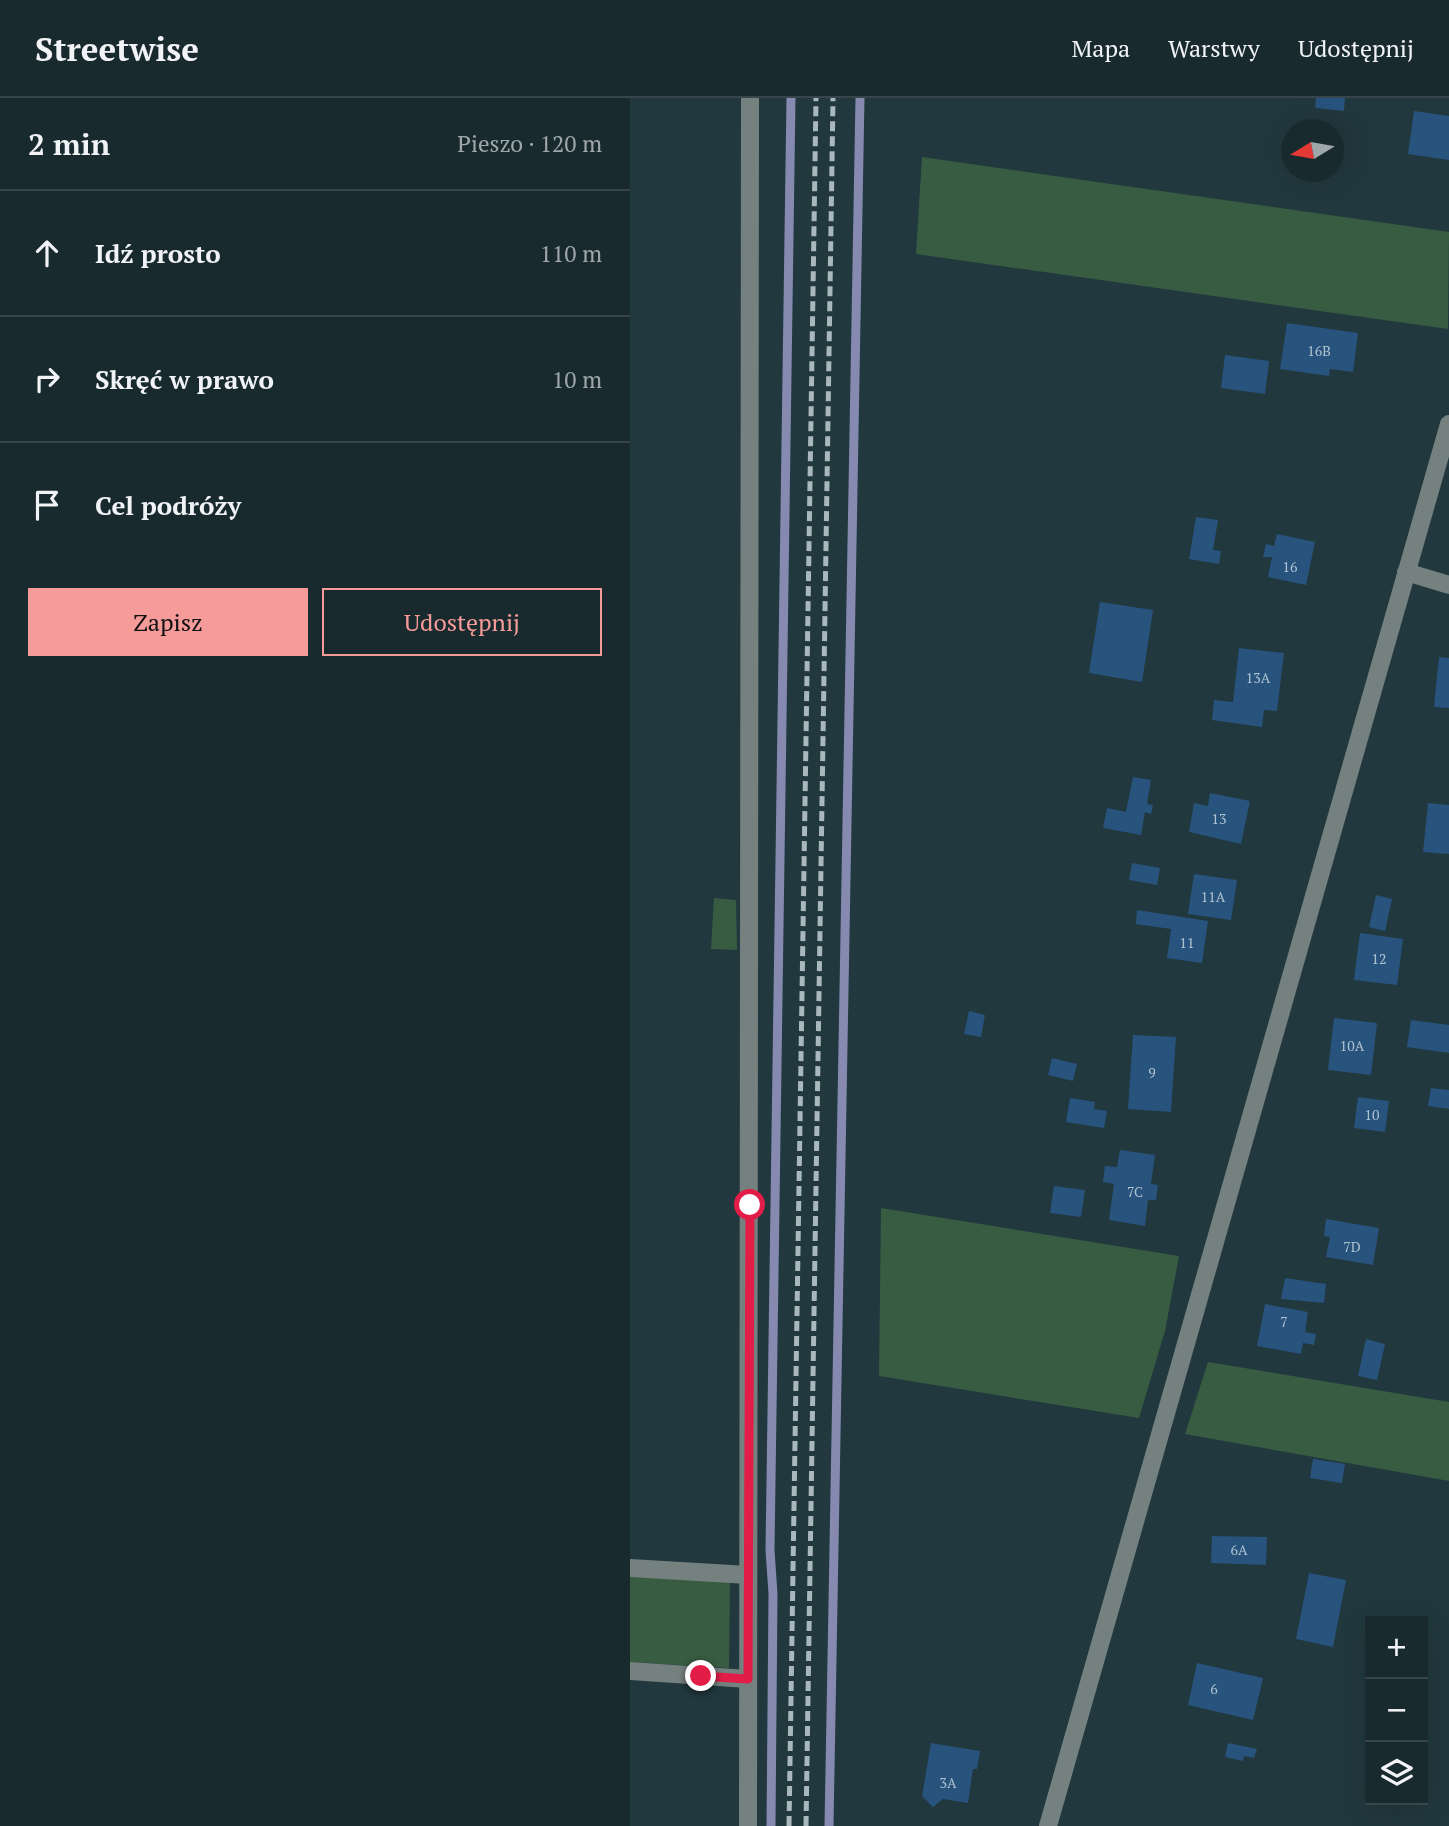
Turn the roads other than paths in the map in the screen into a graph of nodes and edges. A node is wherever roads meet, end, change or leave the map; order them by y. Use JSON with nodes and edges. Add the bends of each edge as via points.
{"nodes":[{"id":1,"x":750,"y":98,"type":"edge"},
{"id":2,"x":1449,"y":424,"type":"edge"},
{"id":3,"x":1406,"y":572,"type":"junction"},
{"id":4,"x":1449,"y":585,"type":"edge"},
{"id":5,"x":630,"y":1568,"type":"edge"},
{"id":6,"x":748,"y":1576,"type":"junction"},
{"id":7,"x":630,"y":1671,"type":"edge"},
{"id":8,"x":748,"y":1679,"type":"junction"},
{"id":9,"x":748,"y":1826,"type":"edge"},
{"id":10,"x":1048,"y":1826,"type":"edge"}],
"edges":[{"from":1,"to":6,"type":"street"},
{"from":2,"to":3,"type":"street"},
{"from":3,"to":4,"type":"street"},
{"from":3,"to":10,"type":"street"},
{"from":5,"to":6,"type":"street"},
{"from":6,"to":8,"type":"street"},
{"from":7,"to":8,"type":"street"},
{"from":8,"to":9,"type":"street"}]}
